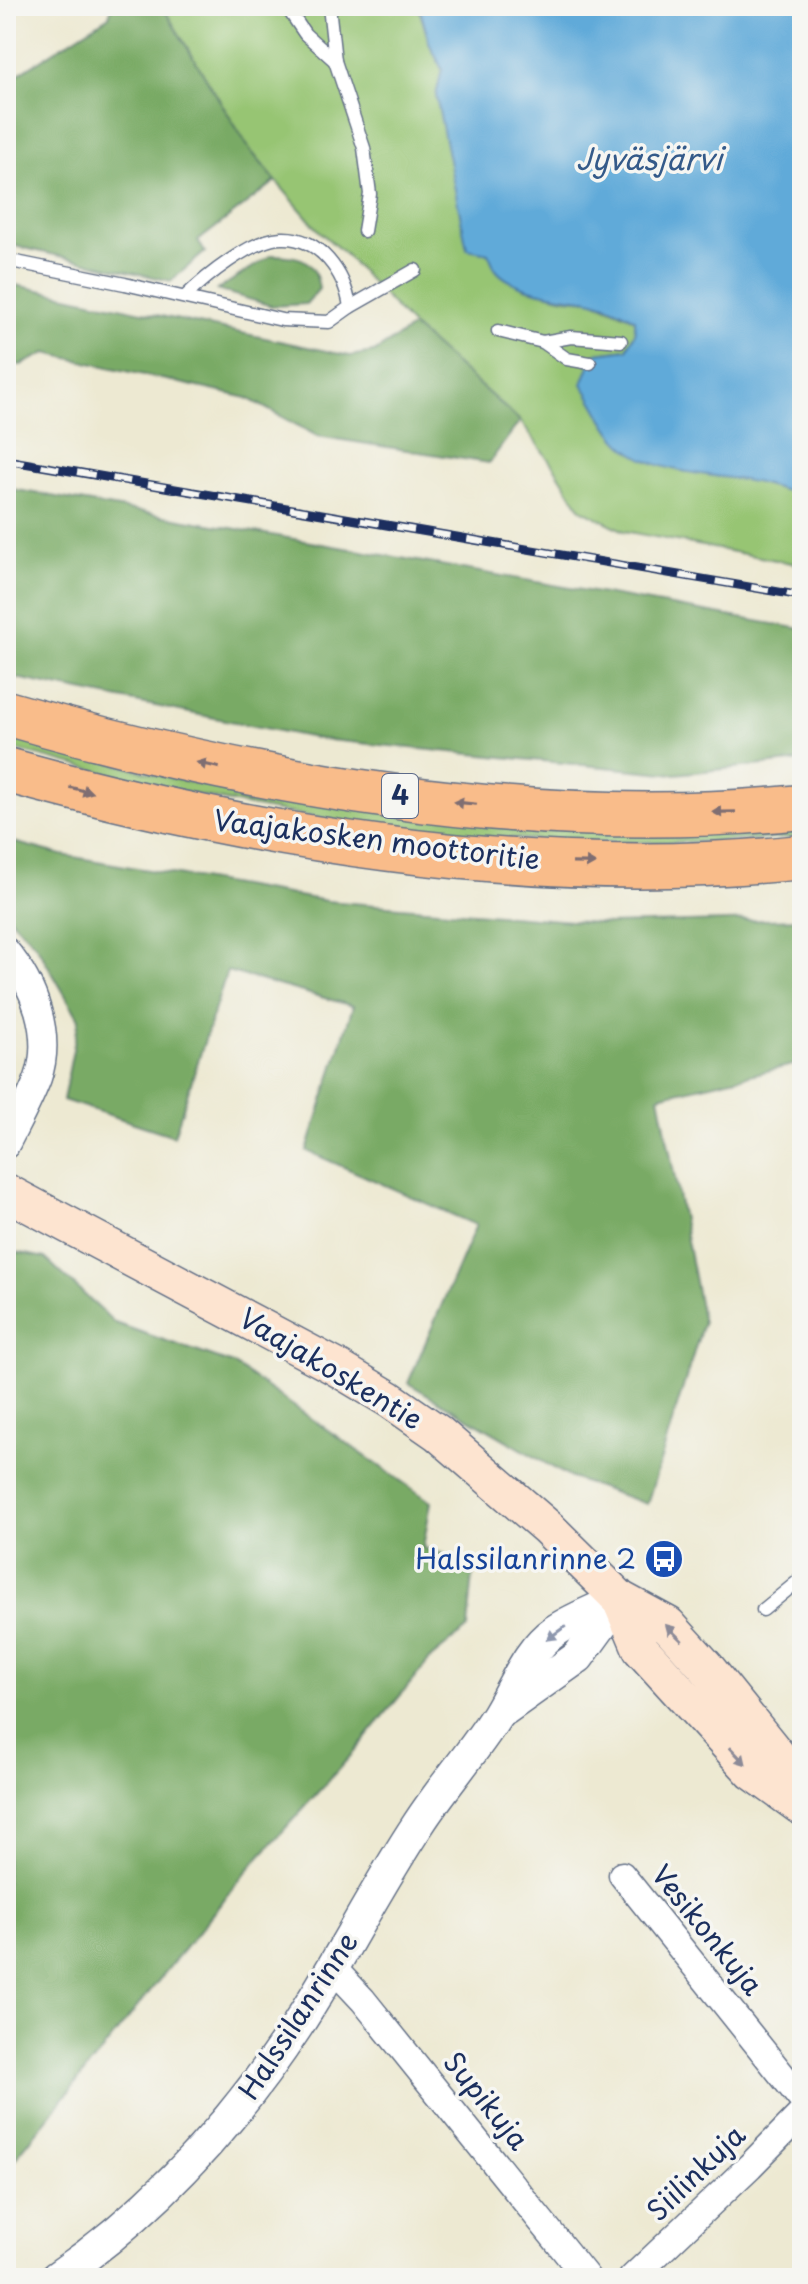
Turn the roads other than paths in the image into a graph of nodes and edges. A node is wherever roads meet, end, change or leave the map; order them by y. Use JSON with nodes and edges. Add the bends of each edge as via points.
{"nodes":[{"id":1,"x":286,"y":6,"type":"edge"},
{"id":2,"x":329,"y":6,"type":"edge"},
{"id":3,"x":335,"y":61,"type":"junction"},
{"id":4,"x":364,"y":231,"type":"dead end"},
{"id":5,"x":6,"y":260,"type":"edge"},
{"id":6,"x":415,"y":270,"type":"dead end"},
{"id":7,"x":185,"y":297,"type":"junction"},
{"id":8,"x":350,"y":307,"type":"junction"},
{"id":9,"x":498,"y":331,"type":"dead end"},
{"id":10,"x":621,"y":341,"type":"dead end"},
{"id":11,"x":543,"y":342,"type":"junction"},
{"id":12,"x":590,"y":363,"type":"dead end"},
{"id":13,"x":6,"y":713,"type":"edge"},
{"id":14,"x":6,"y":770,"type":"edge"},
{"id":15,"x":802,"y":807,"type":"edge"},
{"id":16,"x":802,"y":857,"type":"edge"},
{"id":17,"x":6,"y":951,"type":"edge"},
{"id":18,"x":6,"y":1145,"type":"edge"},
{"id":19,"x":6,"y":1192,"type":"edge"},
{"id":20,"x":802,"y":1578,"type":"edge"},
{"id":21,"x":620,"y":1599,"type":"junction"},
{"id":22,"x":763,"y":1610,"type":"dead end"},
{"id":23,"x":799,"y":1805,"type":"edge"},
{"id":24,"x":622,"y":1875,"type":"dead end"},
{"id":25,"x":332,"y":1967,"type":"junction"},
{"id":26,"x":802,"y":2100,"type":"edge"},
{"id":27,"x":802,"y":2113,"type":"edge"},
{"id":28,"x":56,"y":2278,"type":"edge"},
{"id":29,"x":587,"y":2278,"type":"edge"},
{"id":30,"x":632,"y":2278,"type":"edge"}],
"edges":[{"from":1,"to":3,"type":"lane","via":[[305,34]]},
{"from":2,"to":3,"type":"lane"},
{"from":3,"to":4,"type":"lane","via":[[364,148],[370,194]]},
{"from":5,"to":7,"type":"lane"},
{"from":6,"to":8,"type":"lane"},
{"from":7,"to":8,"type":"lane","via":[[282,320],[329,322]]},
{"from":7,"to":8,"type":"lane","via":[[209,273],[280,238],[305,242],[325,256],[347,286]]},
{"from":9,"to":11,"type":"lane"},
{"from":10,"to":11,"type":"lane","via":[[571,337]]},
{"from":11,"to":12,"type":"lane","via":[[567,359]]},
{"from":15,"to":13,"type":"highway","name":"Vaajakosken moottoritie","number":"4","one_way":true,"via":[[624,814],[379,794],[244,773]]},
{"from":14,"to":16,"type":"highway","name":"Vaajakosken moottoritie","number":"4","one_way":true,"via":[[190,816],[439,854],[659,865]]},
{"from":17,"to":18,"type":"street","via":[[34,995],[43,1044],[39,1076]]},
{"from":19,"to":21,"type":"main road","name":"Vaajakoskentie","via":[[389,1399],[548,1528]]},
{"from":20,"to":22,"type":"lane"},
{"from":21,"to":23,"type":"main road","name":"Vaajakoskentie","via":[[641,1649],[753,1772]]},
{"from":21,"to":25,"type":"street","name":"Halssilanrinne","via":[[553,1632],[527,1662],[496,1716],[419,1822]]},
{"from":24,"to":26,"type":"street","name":"Vesikonkuja"},
{"from":25,"to":28,"type":"street","name":"Halssilanrinne","via":[[246,2099],[201,2153],[125,2228]]},
{"from":25,"to":29,"type":"street","name":"Supikuja"},
{"from":27,"to":30,"type":"street","name":"Siilinkuja"}]}
